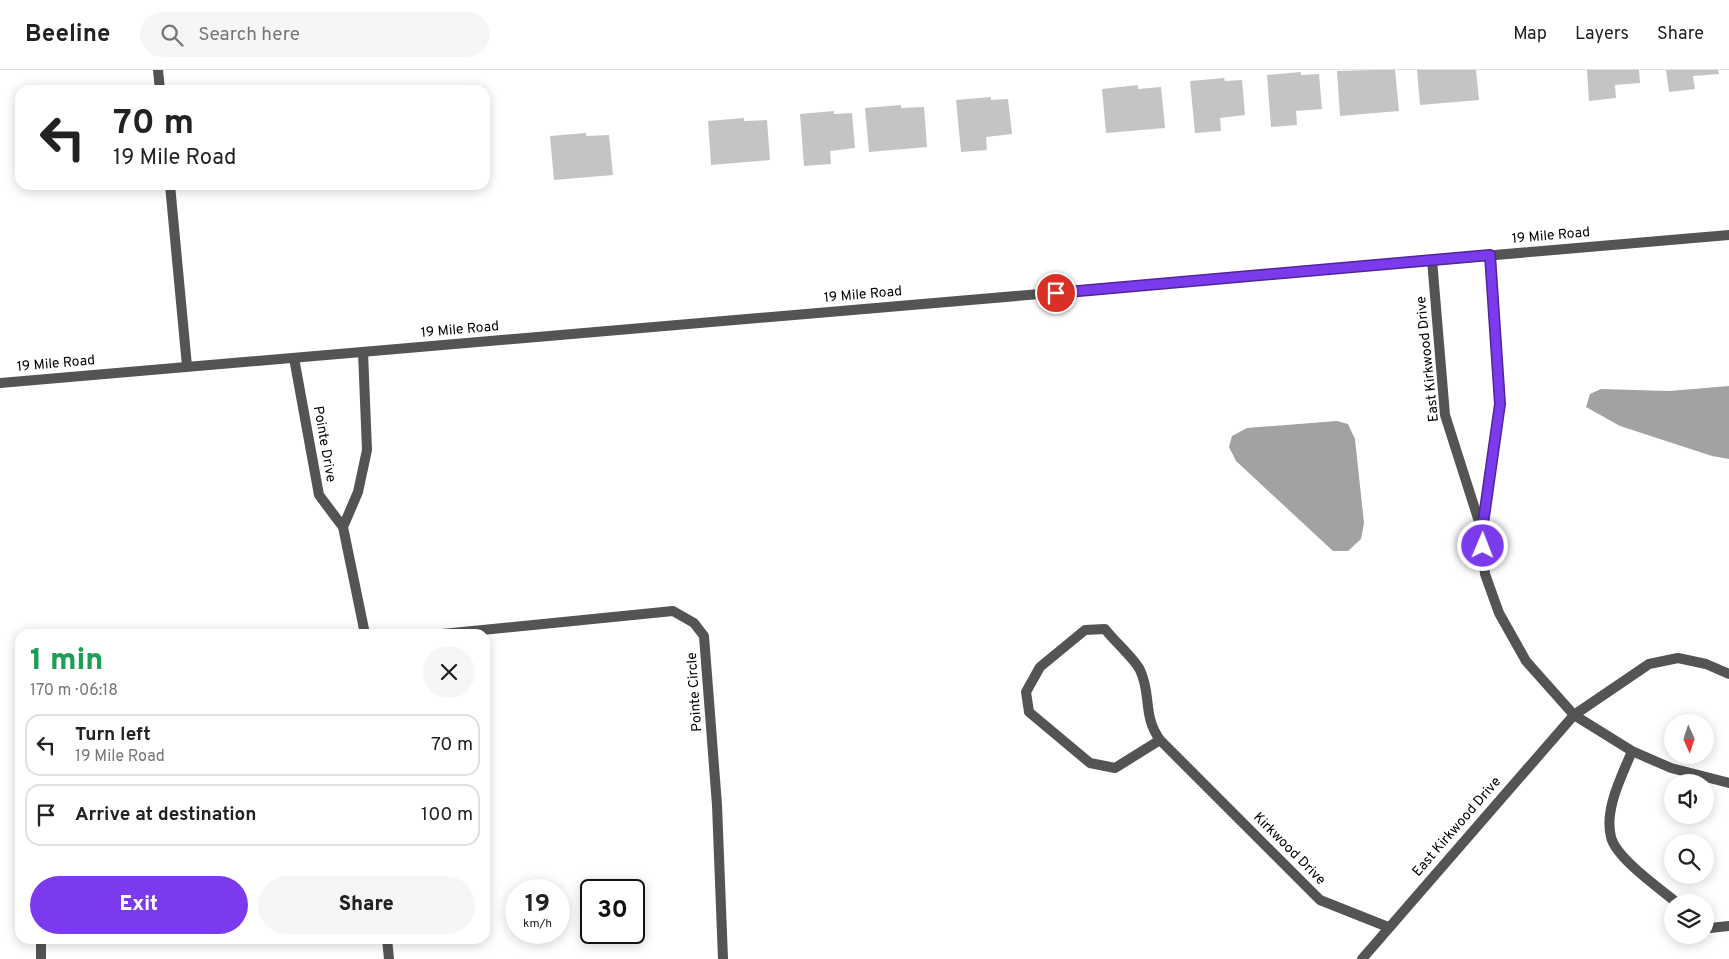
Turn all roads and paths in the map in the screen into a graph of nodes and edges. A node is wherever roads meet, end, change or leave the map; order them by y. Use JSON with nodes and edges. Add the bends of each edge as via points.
{"nodes":[{"id":1,"x":158,"y":70,"type":"edge"},
{"id":2,"x":160,"y":85,"type":"edge"},
{"id":3,"x":170,"y":190,"type":"edge"},
{"id":4,"x":1729,"y":235,"type":"edge"},
{"id":5,"x":1490,"y":255,"type":"junction"},
{"id":6,"x":1432,"y":260,"type":"junction"},
{"id":7,"x":363,"y":352,"type":"junction"},
{"id":8,"x":294,"y":358,"type":"junction"},
{"id":9,"x":187,"y":366,"type":"junction"},
{"id":10,"x":0,"y":383,"type":"edge"},
{"id":11,"x":343,"y":528,"type":"junction"},
{"id":12,"x":1482,"y":531,"type":"junction"},
{"id":13,"x":364,"y":629,"type":"edge"},
{"id":14,"x":490,"y":629,"type":"edge"},
{"id":15,"x":1729,"y":674,"type":"edge"},
{"id":16,"x":1574,"y":715,"type":"junction"},
{"id":17,"x":1160,"y":740,"type":"junction"},
{"id":18,"x":1632,"y":751,"type":"junction"},
{"id":19,"x":1729,"y":783,"type":"edge"},
{"id":20,"x":1667,"y":894,"type":"edge"},
{"id":21,"x":1729,"y":926,"type":"edge"},
{"id":22,"x":1388,"y":927,"type":"junction"},
{"id":23,"x":1714,"y":928,"type":"edge"},
{"id":24,"x":41,"y":944,"type":"edge"},
{"id":25,"x":388,"y":944,"type":"edge"},
{"id":26,"x":41,"y":959,"type":"edge"},
{"id":27,"x":389,"y":959,"type":"edge"},
{"id":28,"x":723,"y":959,"type":"edge"},
{"id":29,"x":1362,"y":959,"type":"edge"}],
"edges":[{"from":1,"to":2,"type":"street"},
{"from":3,"to":9,"type":"street"},
{"from":4,"to":5,"type":"street","name":"19 Mile Road"},
{"from":5,"to":6,"type":"street","name":"19 Mile Road"},
{"from":5,"to":12,"type":"street","via":[[1500,404]]},
{"from":6,"to":7,"type":"street","name":"19 Mile Road"},
{"from":6,"to":12,"type":"street","name":"East Kirkwood Drive","via":[[1445,415]]},
{"from":7,"to":8,"type":"street","name":"19 Mile Road"},
{"from":7,"to":11,"type":"street","via":[[367,450],[358,492]]},
{"from":8,"to":9,"type":"street","name":"19 Mile Road"},
{"from":8,"to":11,"type":"street","name":"Pointe Drive","via":[[319,495]]},
{"from":9,"to":10,"type":"street","name":"19 Mile Road"},
{"from":11,"to":13,"type":"street","name":"Pointe Drive"},
{"from":12,"to":16,"type":"street","via":[[1485,574],[1499,612],[1526,661]]},
{"from":14,"to":28,"type":"street","name":"Pointe Circle","via":[[673,611],[694,623],[704,636],[717,805]]},
{"from":15,"to":16,"type":"street","via":[[1706,664],[1678,658],[1649,664]]},
{"from":16,"to":18,"type":"street"},
{"from":16,"to":22,"type":"street","name":"East Kirkwood Drive"},
{"from":17,"to":17,"type":"street","via":[[1148,718],[1147,696],[1140,670],[1104,629],[1085,630],[1040,667],[1026,692],[1029,712],[1090,763],[1115,768]]},
{"from":17,"to":22,"type":"street","name":"Kirkwood Drive","via":[[1320,900]]},
{"from":18,"to":19,"type":"street","via":[[1671,768]]},
{"from":18,"to":20,"type":"street","via":[[1615,796],[1610,821],[1611,838],[1621,854]]},
{"from":21,"to":23,"type":"street"},
{"from":22,"to":29,"type":"street","name":"East Kirkwood Drive"},
{"from":24,"to":26,"type":"street"},
{"from":25,"to":27,"type":"street"}]}
